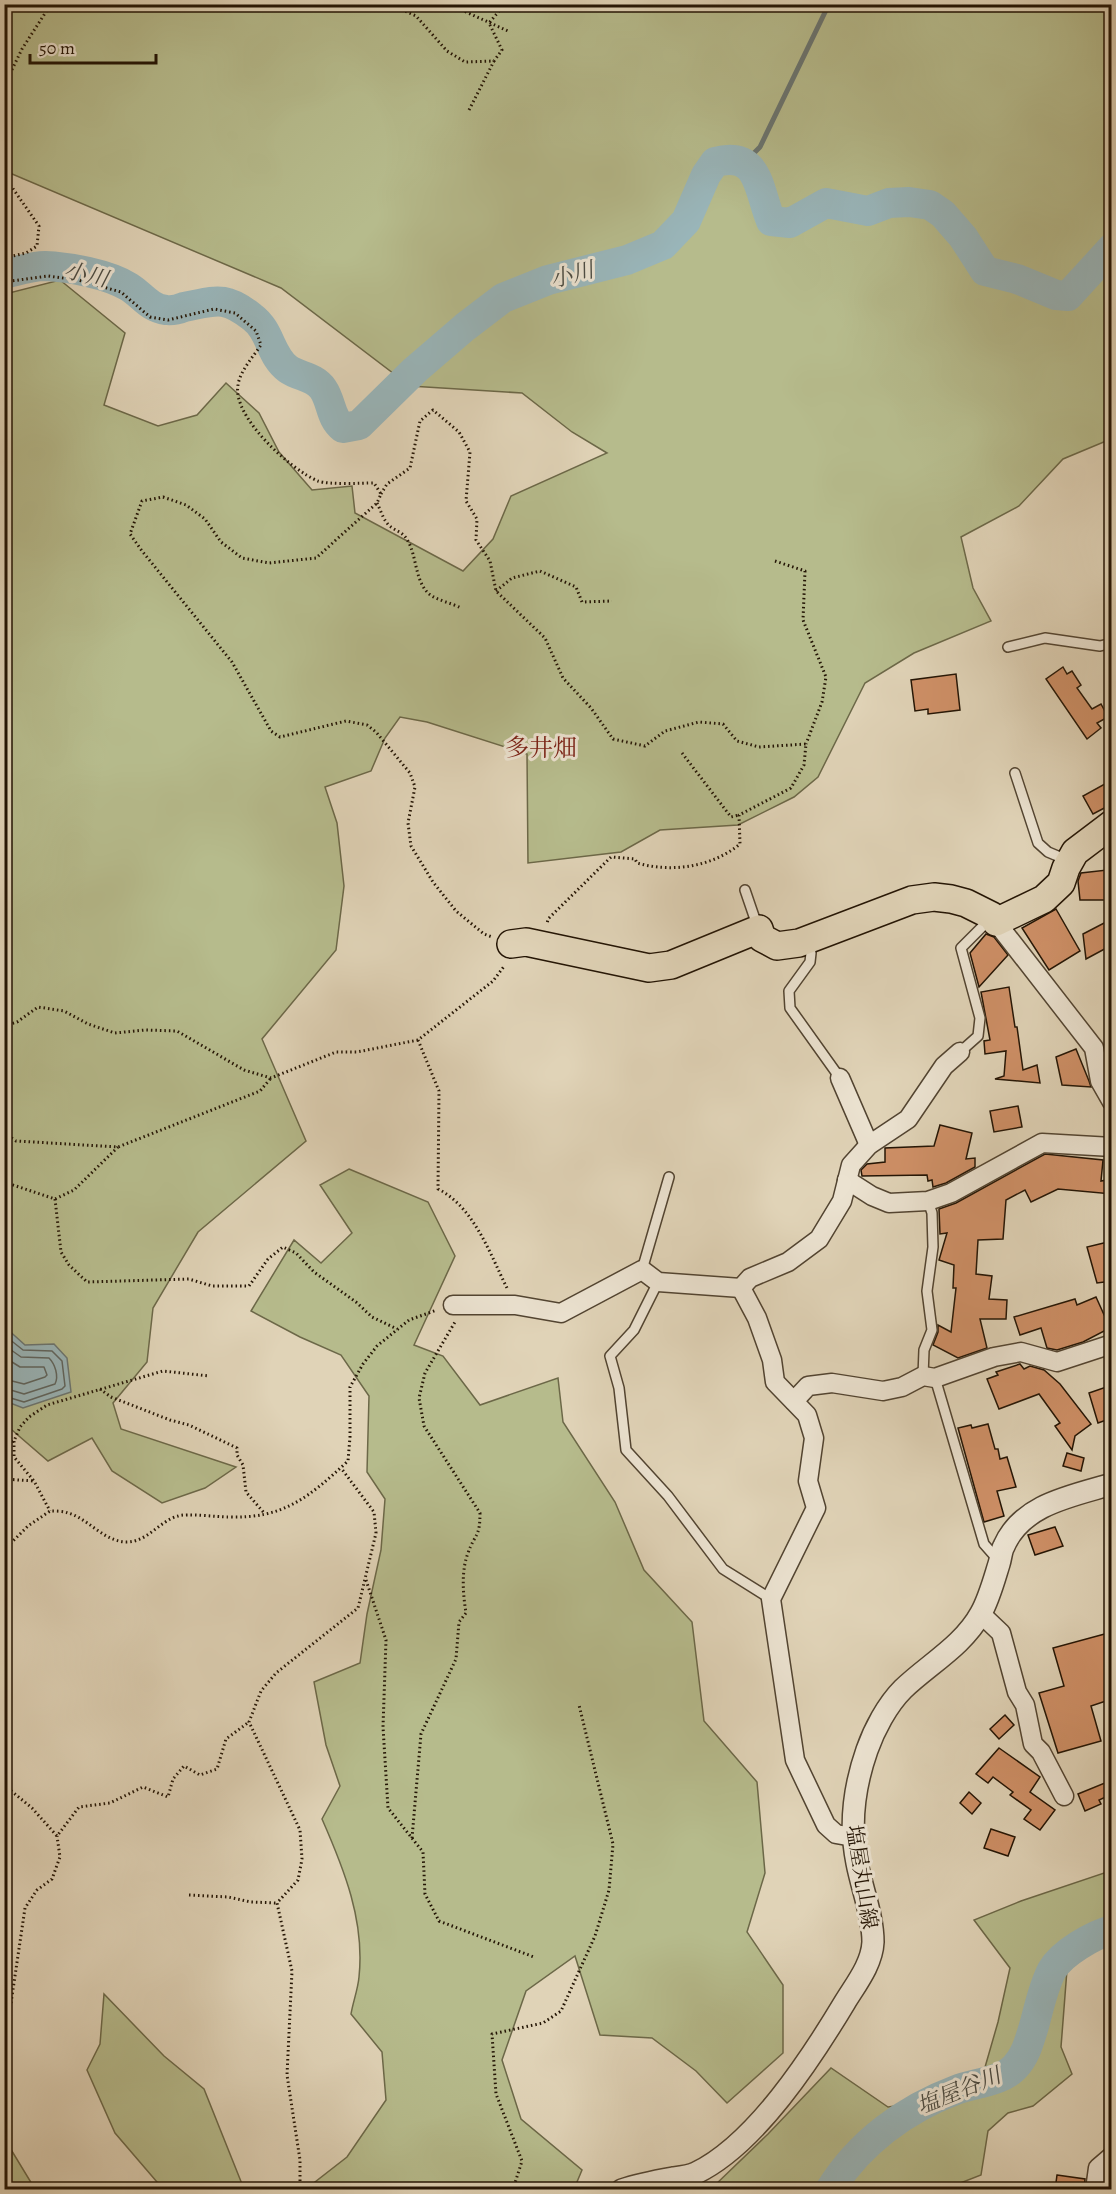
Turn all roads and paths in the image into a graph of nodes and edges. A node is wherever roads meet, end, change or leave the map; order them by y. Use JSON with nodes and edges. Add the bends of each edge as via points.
{"nodes":[{"id":1,"x":51,"y":4,"type":"edge"},
{"id":2,"x":389,"y":4,"type":"edge"},
{"id":3,"x":460,"y":4,"type":"edge"},
{"id":4,"x":505,"y":4,"type":"edge"},
{"id":5,"x":489,"y":23,"type":"junction"},
{"id":6,"x":508,"y":31,"type":"dead end"},
{"id":7,"x":494,"y":61,"type":"junction"},
{"id":8,"x":4,"y":86,"type":"edge"},
{"id":9,"x":469,"y":110,"type":"dead end"},
{"id":10,"x":4,"y":168,"type":"edge"},
{"id":11,"x":4,"y":258,"type":"edge"},
{"id":12,"x":4,"y":282,"type":"edge"},
{"id":13,"x":381,"y":494,"type":"junction"},
{"id":14,"x":377,"y":503,"type":"junction"},
{"id":15,"x":775,"y":561,"type":"dead end"},
{"id":16,"x":496,"y":591,"type":"junction"},
{"id":17,"x":612,"y":602,"type":"dead end"},
{"id":18,"x":461,"y":608,"type":"dead end"},
{"id":19,"x":1112,"y":643,"type":"edge"},
{"id":20,"x":1008,"y":647,"type":"dead end"},
{"id":21,"x":806,"y":744,"type":"junction"},
{"id":22,"x":682,"y":753,"type":"dead end"},
{"id":23,"x":1015,"y":773,"type":"dead end"},
{"id":24,"x":739,"y":815,"type":"junction"},
{"id":25,"x":1112,"y":824,"type":"edge"},
{"id":26,"x":1070,"y":861,"type":"junction"},
{"id":27,"x":745,"y":890,"type":"dead end"},
{"id":28,"x":994,"y":919,"type":"junction"},
{"id":29,"x":759,"y":929,"type":"junction"},
{"id":30,"x":806,"y":939,"type":"junction"},
{"id":31,"x":511,"y":944,"type":"junction"},
{"id":32,"x":560,"y":949,"type":"junction"},
{"id":33,"x":4,"y":1026,"type":"edge"},
{"id":34,"x":418,"y":1040,"type":"junction"},
{"id":35,"x":960,"y":1052,"type":"joint"},
{"id":36,"x":271,"y":1078,"type":"junction"},
{"id":37,"x":840,"y":1078,"type":"joint"},
{"id":38,"x":1112,"y":1102,"type":"edge"},
{"id":39,"x":4,"y":1133,"type":"edge"},
{"id":40,"x":869,"y":1145,"type":"junction"},
{"id":41,"x":118,"y":1147,"type":"junction"},
{"id":42,"x":1112,"y":1147,"type":"edge"},
{"id":43,"x":669,"y":1177,"type":"dead end"},
{"id":44,"x":847,"y":1180,"type":"junction"},
{"id":45,"x":4,"y":1182,"type":"edge"},
{"id":46,"x":55,"y":1199,"type":"junction"},
{"id":47,"x":928,"y":1201,"type":"junction"},
{"id":48,"x":642,"y":1270,"type":"junction"},
{"id":49,"x":657,"y":1282,"type":"junction"},
{"id":50,"x":741,"y":1288,"type":"junction"},
{"id":51,"x":459,"y":1305,"type":"junction"},
{"id":52,"x":515,"y":1305,"type":"junction"},
{"id":53,"x":397,"y":1329,"type":"junction"},
{"id":54,"x":1112,"y":1344,"type":"edge"},
{"id":55,"x":209,"y":1376,"type":"dead end"},
{"id":56,"x":929,"y":1377,"type":"junction"},
{"id":57,"x":100,"y":1389,"type":"junction"},
{"id":58,"x":794,"y":1401,"type":"junction"},
{"id":59,"x":14,"y":1441,"type":"junction"},
{"id":60,"x":4,"y":1446,"type":"edge"},
{"id":61,"x":341,"y":1467,"type":"junction"},
{"id":62,"x":4,"y":1479,"type":"edge"},
{"id":63,"x":34,"y":1481,"type":"junction"},
{"id":64,"x":1112,"y":1484,"type":"edge"},
{"id":65,"x":50,"y":1511,"type":"junction"},
{"id":66,"x":265,"y":1514,"type":"junction"},
{"id":67,"x":4,"y":1550,"type":"edge"},
{"id":68,"x":1000,"y":1562,"type":"junction"},
{"id":69,"x":365,"y":1579,"type":"junction"},
{"id":70,"x":771,"y":1599,"type":"junction"},
{"id":71,"x":981,"y":1614,"type":"junction"},
{"id":72,"x":579,"y":1705,"type":"dead end"},
{"id":73,"x":249,"y":1722,"type":"junction"},
{"id":74,"x":4,"y":1785,"type":"edge"},
{"id":75,"x":1064,"y":1796,"type":"dead end"},
{"id":76,"x":57,"y":1836,"type":"junction"},
{"id":77,"x":852,"y":1837,"type":"junction"},
{"id":78,"x":412,"y":1838,"type":"junction"},
{"id":79,"x":189,"y":1895,"type":"dead end"},
{"id":80,"x":277,"y":1903,"type":"junction"},
{"id":81,"x":534,"y":1957,"type":"dead end"},
{"id":82,"x":11,"y":2003,"type":"dead end"},
{"id":83,"x":1112,"y":2156,"type":"edge"},
{"id":84,"x":300,"y":2188,"type":"edge"},
{"id":85,"x":518,"y":2190,"type":"edge"},
{"id":86,"x":622,"y":2190,"type":"edge"},
{"id":87,"x":1095,"y":2190,"type":"edge"}],
"edges":[{"from":1,"to":8,"type":"path"},
{"from":2,"to":7,"type":"path","via":[[416,16],[447,51],[465,62]]},
{"from":3,"to":5,"type":"path","via":[[466,12]]},
{"from":4,"to":5,"type":"path"},
{"from":5,"to":6,"type":"path"},
{"from":5,"to":7,"type":"path","via":[[502,50]]},
{"from":7,"to":9,"type":"path"},
{"from":10,"to":11,"type":"path","via":[[9,183],[39,226],[37,246],[26,254]]},
{"from":12,"to":13,"type":"path","via":[[48,276],[78,280],[121,292],[150,317],[168,320],[214,309],[235,313],[256,331],[261,345],[239,377],[237,388],[250,421],[276,452],[319,481],[374,483]]},
{"from":13,"to":14,"type":"path"},
{"from":13,"to":16,"type":"path","via":[[387,484],[410,468],[420,422],[433,410],[459,432],[470,452],[466,501],[477,519],[476,540],[490,561]]},
{"from":14,"to":18,"type":"path","via":[[390,527],[404,535],[412,547],[414,563],[427,592]]},
{"from":14,"to":31,"type":"path","via":[[316,558],[269,563],[242,558],[221,542],[205,519],[186,505],[162,497],[142,501],[130,534],[232,662],[271,731],[280,737],[346,721],[367,725],[393,750],[415,787],[408,823],[411,846],[456,911],[484,934]]},
{"from":15,"to":21,"type":"path","via":[[805,571],[803,620],[826,677],[822,702]]},
{"from":16,"to":17,"type":"path","via":[[512,578],[540,571],[576,587],[582,602]]},
{"from":16,"to":21,"type":"path","via":[[545,638],[563,678],[613,739],[645,746],[665,731],[699,722],[723,724],[737,741],[759,747]]},
{"from":19,"to":20,"type":"lane","via":[[1100,646],[1046,638]]},
{"from":21,"to":24,"type":"path","via":[[804,765],[791,788]]},
{"from":22,"to":24,"type":"path","via":[[731,818]]},
{"from":23,"to":26,"type":"lane","via":[[1038,843]]},
{"from":24,"to":32,"type":"path","via":[[740,844],[727,855],[682,868],[657,868],[635,859],[611,857],[548,919],[544,932]]},
{"from":25,"to":26,"type":"main road","via":[[1075,852]]},
{"from":26,"to":28,"type":"main road","via":[[1061,883],[1044,899]]},
{"from":27,"to":29,"type":"lane"},
{"from":28,"to":30,"type":"main road","via":[[966,903],[934,897],[912,900]]},
{"from":28,"to":35,"type":"lane","via":[[961,948],[980,1018],[978,1036]]},
{"from":28,"to":38,"type":"street","via":[[1094,1048],[1101,1081]]},
{"from":29,"to":30,"type":"main road","via":[[762,938],[777,946]]},
{"from":29,"to":32,"type":"main road","via":[[671,964],[649,968]]},
{"from":30,"to":37,"type":"lane","via":[[810,962],[789,991],[790,1008]]},
{"from":31,"to":32,"type":"main road","via":[[526,942]]},
{"from":31,"to":34,"type":"path","via":[[505,965],[493,981]]},
{"from":33,"to":36,"type":"path","via":[[38,1007],[63,1011],[115,1033],[177,1031],[244,1070]]},
{"from":34,"to":36,"type":"path","via":[[357,1052],[336,1052]]},
{"from":34,"to":52,"type":"path","via":[[439,1091],[438,1189],[453,1197],[481,1235]]},
{"from":35,"to":40,"type":"street","via":[[944,1066],[908,1119]]},
{"from":36,"to":41,"type":"path","via":[[260,1091]]},
{"from":37,"to":40,"type":"street"},
{"from":39,"to":41,"type":"path","via":[[16,1141]]},
{"from":40,"to":44,"type":"street","via":[[851,1165]]},
{"from":41,"to":46,"type":"path","via":[[74,1190]]},
{"from":42,"to":47,"type":"street","via":[[1042,1143],[951,1193]]},
{"from":43,"to":48,"type":"lane"},
{"from":44,"to":47,"type":"street","via":[[889,1203]]},
{"from":44,"to":50,"type":"street","via":[[842,1201],[819,1239],[788,1262],[750,1278]]},
{"from":45,"to":46,"type":"path"},
{"from":46,"to":53,"type":"path","via":[[61,1252],[69,1266],[87,1282],[189,1279],[212,1286],[249,1286],[268,1259],[283,1246],[372,1317]]},
{"from":47,"to":56,"type":"lane","via":[[933,1247],[927,1291],[932,1330],[924,1350]]},
{"from":48,"to":49,"type":"street"},
{"from":48,"to":52,"type":"street","via":[[561,1313]]},
{"from":49,"to":50,"type":"street"},
{"from":49,"to":70,"type":"lane","via":[[634,1330],[610,1356],[619,1388],[626,1450],[668,1496],[723,1569]]},
{"from":50,"to":58,"type":"street","via":[[758,1318],[775,1382]]},
{"from":51,"to":52,"type":"street"},
{"from":51,"to":53,"type":"path","via":[[409,1320]]},
{"from":51,"to":78,"type":"path","via":[[425,1373],[419,1398],[424,1426],[480,1514],[480,1530],[467,1553],[462,1589],[466,1613],[459,1622],[456,1659],[421,1734]]},
{"from":53,"to":61,"type":"path","via":[[377,1346],[350,1387],[348,1461]]},
{"from":54,"to":56,"type":"street","via":[[1057,1362],[1021,1352]]},
{"from":55,"to":57,"type":"path","via":[[162,1371]]},
{"from":56,"to":58,"type":"street","via":[[883,1391],[832,1383],[808,1386]]},
{"from":56,"to":68,"type":"lane","via":[[984,1544]]},
{"from":57,"to":59,"type":"path","via":[[47,1405],[29,1417]]},
{"from":57,"to":66,"type":"path","via":[[237,1448],[246,1492]]},
{"from":58,"to":70,"type":"street","via":[[807,1415],[814,1438],[808,1481],[816,1508]]},
{"from":59,"to":60,"type":"path"},
{"from":59,"to":63,"type":"path","via":[[14,1457]]},
{"from":61,"to":66,"type":"path","via":[[297,1503]]},
{"from":61,"to":69,"type":"path","via":[[374,1512],[376,1533]]},
{"from":62,"to":63,"type":"path"},
{"from":63,"to":65,"type":"path"},
{"from":64,"to":68,"type":"street","name":"塩屋丸山線","via":[[1035,1510],[1020,1522],[1004,1545]]},
{"from":65,"to":66,"type":"path","via":[[69,1513],[109,1538],[126,1542],[140,1539],[178,1515],[243,1518]]},
{"from":65,"to":67,"type":"path"},
{"from":68,"to":71,"type":"street","name":"塩屋丸山線"},
{"from":69,"to":73,"type":"path","via":[[358,1608],[276,1673],[261,1691]]},
{"from":69,"to":78,"type":"path","via":[[386,1640],[383,1727],[388,1808]]},
{"from":70,"to":77,"type":"street","via":[[795,1760],[826,1825],[836,1834]]},
{"from":71,"to":75,"type":"street","via":[[1001,1633],[1034,1744]]},
{"from":71,"to":77,"type":"street","name":"塩屋丸山線","via":[[960,1641],[902,1690],[888,1708],[867,1749],[854,1796]]},
{"from":72,"to":85,"type":"path","via":[[613,1844],[609,1890],[595,1936],[561,2011],[543,2023],[492,2034],[496,2094],[522,2161],[515,2183]]},
{"from":73,"to":76,"type":"path","via":[[226,1739],[217,1769],[200,1774],[184,1767],[173,1779],[168,1797],[143,1787],[110,1803],[79,1807]]},
{"from":73,"to":80,"type":"path","via":[[300,1830],[302,1859],[298,1880]]},
{"from":74,"to":76,"type":"path"},
{"from":76,"to":82,"type":"path","via":[[60,1857],[52,1879],[25,1908]]},
{"from":77,"to":86,"type":"street","name":"塩屋丸山線","via":[[873,1945],[864,1970],[811,2055],[780,2098],[733,2148],[713,2163],[695,2174]]},
{"from":78,"to":81,"type":"path","via":[[423,1852],[424,1894],[439,1921]]},
{"from":79,"to":80,"type":"path"},
{"from":80,"to":84,"type":"path","via":[[292,1971],[287,2076],[300,2160]]},
{"from":83,"to":87,"type":"street","via":[[1098,2168]]}]}
